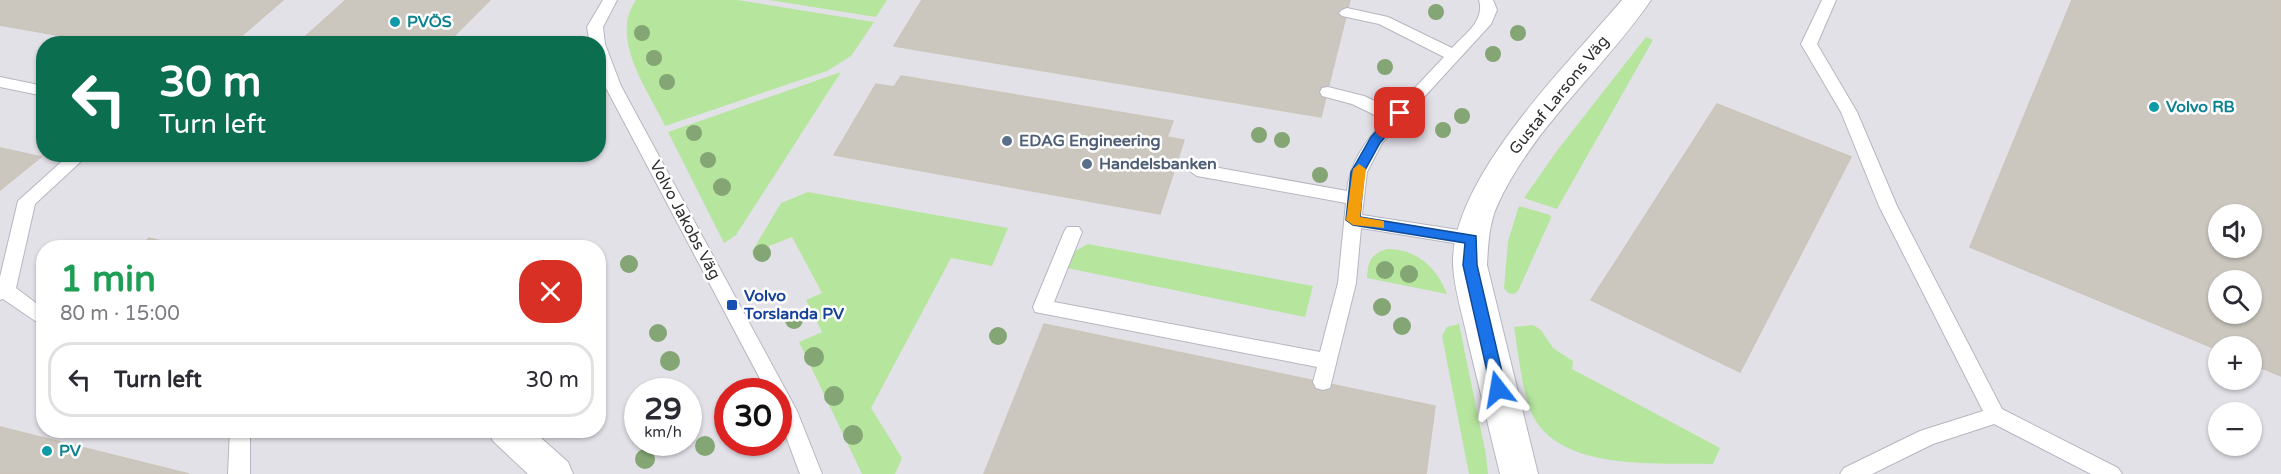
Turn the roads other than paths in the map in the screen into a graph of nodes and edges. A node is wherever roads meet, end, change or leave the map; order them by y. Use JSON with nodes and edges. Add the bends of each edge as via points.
{"nodes":[{"id":1,"x":610,"y":0,"type":"edge"},
{"id":2,"x":1486,"y":0,"type":"edge"},
{"id":3,"x":1637,"y":0,"type":"edge"},
{"id":4,"x":1829,"y":0,"type":"edge"},
{"id":5,"x":1347,"y":14,"type":"dead end"},
{"id":6,"x":597,"y":36,"type":"edge"},
{"id":7,"x":1455,"y":56,"type":"junction"},
{"id":8,"x":606,"y":66,"type":"edge"},
{"id":9,"x":0,"y":82,"type":"edge"},
{"id":10,"x":36,"y":89,"type":"edge"},
{"id":11,"x":1328,"y":92,"type":"dead end"},
{"id":12,"x":1396,"y":118,"type":"junction"},
{"id":13,"x":72,"y":162,"type":"edge"},
{"id":14,"x":1197,"y":170,"type":"dead end"},
{"id":15,"x":1354,"y":198,"type":"junction"},
{"id":16,"x":1353,"y":220,"type":"junction"},
{"id":17,"x":1073,"y":232,"type":"dead end"},
{"id":18,"x":1472,"y":239,"type":"junction"},
{"id":19,"x":3,"y":292,"type":"edge"},
{"id":20,"x":36,"y":315,"type":"edge"},
{"id":21,"x":1328,"y":361,"type":"junction"},
{"id":22,"x":770,"y":378,"type":"edge"},
{"id":23,"x":1323,"y":382,"type":"dead end"},
{"id":24,"x":1995,"y":415,"type":"junction"},
{"id":25,"x":792,"y":422,"type":"edge"},
{"id":26,"x":240,"y":438,"type":"edge"},
{"id":27,"x":515,"y":438,"type":"edge"},
{"id":28,"x":239,"y":474,"type":"edge"},
{"id":29,"x":554,"y":474,"type":"edge"},
{"id":30,"x":811,"y":474,"type":"edge"},
{"id":31,"x":1519,"y":474,"type":"edge"},
{"id":32,"x":1851,"y":474,"type":"edge"},
{"id":33,"x":2111,"y":474,"type":"edge"}],
"edges":[{"from":1,"to":6,"type":"lane","name":"Volvo Jakobs Väg","via":[[595,27]]},
{"from":2,"to":7,"type":"lane","via":[[1489,10],[1483,24]]},
{"from":3,"to":18,"type":"street","name":"Gustaf Larsons Väg","via":[[1510,154],[1480,208]]},
{"from":4,"to":24,"type":"lane","via":[[1809,44],[1848,112],[1888,206]]},
{"from":5,"to":7,"type":"lane","via":[[1383,20]]},
{"from":7,"to":12,"type":"lane"},
{"from":8,"to":22,"type":"lane","name":"Volvo Jakobs Väg"},
{"from":9,"to":10,"type":"lane"},
{"from":11,"to":12,"type":"lane","via":[[1358,100]]},
{"from":12,"to":15,"type":"lane","via":[[1376,140],[1358,172]]},
{"from":13,"to":19,"type":"lane","via":[[27,201]]},
{"from":14,"to":15,"type":"lane"},
{"from":15,"to":16,"type":"lane"},
{"from":16,"to":18,"type":"lane"},
{"from":16,"to":21,"type":"lane","via":[[1347,283]]},
{"from":17,"to":21,"type":"lane","via":[[1042,307],[1106,328]]},
{"from":18,"to":31,"type":"street","name":"Gustaf Larsons Väg","via":[[1470,265],[1477,304]]},
{"from":19,"to":20,"type":"lane"},
{"from":21,"to":23,"type":"lane"},
{"from":24,"to":32,"type":"lane","via":[[1927,437]]},
{"from":24,"to":33,"type":"lane"},
{"from":25,"to":30,"type":"lane","name":"Volvo Jakobs Väg"},
{"from":26,"to":28,"type":"lane"},
{"from":27,"to":29,"type":"street"}]}
